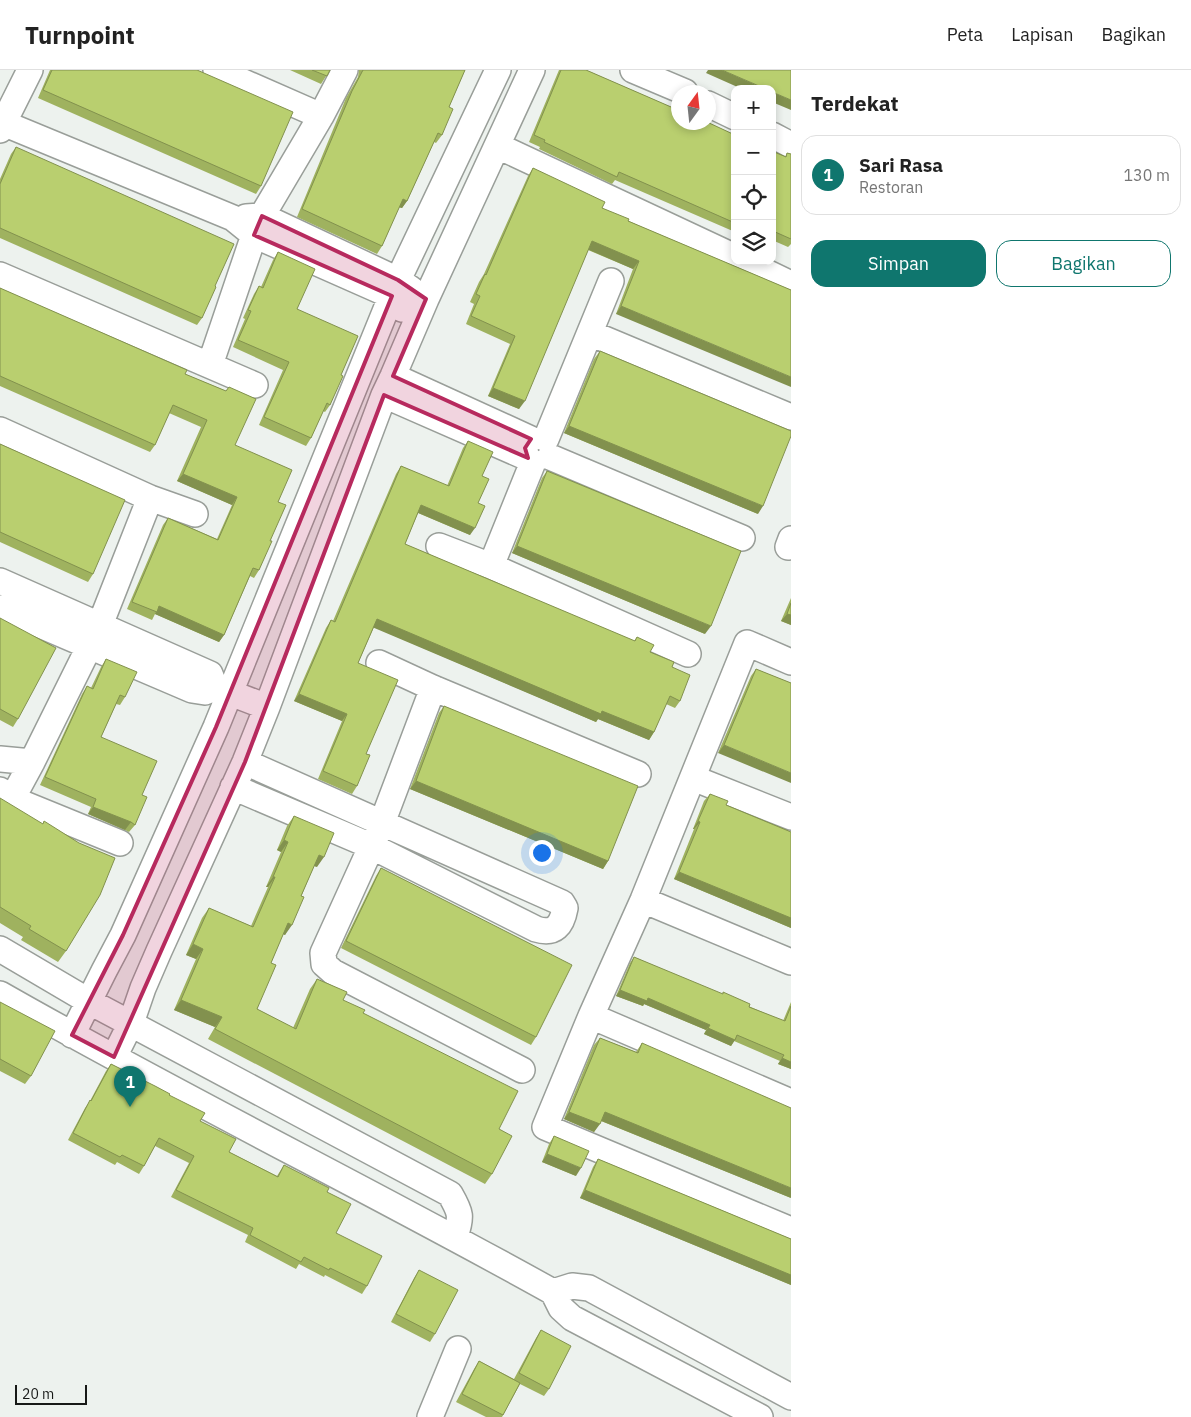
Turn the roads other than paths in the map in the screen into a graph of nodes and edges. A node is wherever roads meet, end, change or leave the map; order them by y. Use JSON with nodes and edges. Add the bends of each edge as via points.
{"nodes":[{"id":1,"x":30,"y":70,"type":"edge"},
{"id":2,"x":216,"y":70,"type":"edge"},
{"id":3,"x":345,"y":70,"type":"edge"},
{"id":4,"x":498,"y":70,"type":"edge"},
{"id":5,"x":532,"y":70,"type":"edge"},
{"id":6,"x":634,"y":70,"type":"edge"},
{"id":7,"x":675,"y":82,"type":"edge"},
{"id":8,"x":716,"y":108,"type":"edge"},
{"id":9,"x":731,"y":115,"type":"edge"},
{"id":10,"x":321,"y":116,"type":"junction"},
{"id":11,"x":2,"y":126,"type":"edge"},
{"id":12,"x":776,"y":137,"type":"edge"},
{"id":13,"x":791,"y":144,"type":"edge"},
{"id":14,"x":498,"y":146,"type":"junction"},
{"id":15,"x":258,"y":226,"type":"junction"},
{"id":16,"x":731,"y":255,"type":"edge"},
{"id":17,"x":751,"y":265,"type":"edge"},
{"id":18,"x":0,"y":275,"type":"edge"},
{"id":19,"x":610,"y":281,"type":"dead end"},
{"id":20,"x":791,"y":284,"type":"edge"},
{"id":21,"x":395,"y":288,"type":"junction"},
{"id":22,"x":426,"y":299,"type":"junction"},
{"id":23,"x":416,"y":326,"type":"junction"},
{"id":24,"x":590,"y":332,"type":"junction"},
{"id":25,"x":210,"y":365,"type":"junction"},
{"id":26,"x":255,"y":385,"type":"dead end"},
{"id":27,"x":389,"y":385,"type":"junction"},
{"id":28,"x":791,"y":417,"type":"edge"},
{"id":29,"x":0,"y":430,"type":"edge"},
{"id":30,"x":538,"y":451,"type":"junction"},
{"id":31,"x":150,"y":498,"type":"junction"},
{"id":32,"x":195,"y":514,"type":"dead end"},
{"id":33,"x":742,"y":538,"type":"dead end"},
{"id":34,"x":439,"y":546,"type":"dead end"},
{"id":35,"x":491,"y":566,"type":"junction"},
{"id":36,"x":0,"y":581,"type":"edge"},
{"id":37,"x":43,"y":600,"type":"junction"},
{"id":38,"x":0,"y":608,"type":"edge"},
{"id":39,"x":34,"y":623,"type":"junction"},
{"id":40,"x":95,"y":636,"type":"junction"},
{"id":41,"x":688,"y":654,"type":"dead end"},
{"id":42,"x":791,"y":662,"type":"edge"},
{"id":43,"x":379,"y":663,"type":"dead end"},
{"id":44,"x":433,"y":688,"type":"junction"},
{"id":45,"x":222,"y":690,"type":"junction"},
{"id":46,"x":267,"y":707,"type":"junction"},
{"id":47,"x":216,"y":727,"type":"junction"},
{"id":48,"x":249,"y":752,"type":"junction"},
{"id":49,"x":0,"y":759,"type":"edge"},
{"id":50,"x":32,"y":762,"type":"junction"},
{"id":51,"x":638,"y":774,"type":"dead end"},
{"id":52,"x":693,"y":778,"type":"junction"},
{"id":53,"x":234,"y":787,"type":"junction"},
{"id":54,"x":6,"y":795,"type":"edge"},
{"id":55,"x":791,"y":817,"type":"edge"},
{"id":56,"x":382,"y":823,"type":"junction"},
{"id":57,"x":120,"y":843,"type":"dead end"},
{"id":58,"x":371,"y":846,"type":"junction"},
{"id":59,"x":643,"y":900,"type":"junction"},
{"id":60,"x":123,"y":935,"type":"junction"},
{"id":61,"x":0,"y":949,"type":"edge"},
{"id":62,"x":159,"y":952,"type":"junction"},
{"id":63,"x":791,"y":962,"type":"edge"},
{"id":64,"x":0,"y":994,"type":"edge"},
{"id":65,"x":90,"y":1002,"type":"junction"},
{"id":66,"x":591,"y":1016,"type":"junction"},
{"id":67,"x":130,"y":1023,"type":"junction"},
{"id":68,"x":72,"y":1036,"type":"junction"},
{"id":69,"x":114,"y":1058,"type":"junction"},
{"id":70,"x":522,"y":1070,"type":"dead end"},
{"id":71,"x":791,"y":1102,"type":"edge"},
{"id":72,"x":791,"y":1230,"type":"edge"},
{"id":73,"x":455,"y":1237,"type":"junction"},
{"id":74,"x":553,"y":1292,"type":"junction"},
{"id":75,"x":458,"y":1349,"type":"dead end"},
{"id":76,"x":791,"y":1397,"type":"edge"},
{"id":77,"x":430,"y":1417,"type":"edge"},
{"id":78,"x":760,"y":1417,"type":"edge"}],
"edges":[{"from":1,"to":11,"type":"street"},
{"from":2,"to":10,"type":"street"},
{"from":3,"to":10,"type":"street"},
{"from":4,"to":21,"type":"street"},
{"from":5,"to":14,"type":"street"},
{"from":6,"to":7,"type":"street"},
{"from":8,"to":9,"type":"street"},
{"from":10,"to":15,"type":"street"},
{"from":11,"to":15,"type":"street"},
{"from":12,"to":13,"type":"street"},
{"from":14,"to":16,"type":"street"},
{"from":14,"to":22,"type":"street"},
{"from":15,"to":21,"type":"street"},
{"from":15,"to":25,"type":"street"},
{"from":17,"to":20,"type":"street"},
{"from":18,"to":25,"type":"street"},
{"from":19,"to":24,"type":"street"},
{"from":21,"to":22,"type":"street"},
{"from":21,"to":23,"type":"street"},
{"from":21,"to":45,"type":"street"},
{"from":22,"to":23,"type":"street"},
{"from":23,"to":27,"type":"street"},
{"from":24,"to":28,"type":"street"},
{"from":24,"to":30,"type":"street"},
{"from":25,"to":26,"type":"street"},
{"from":27,"to":30,"type":"street"},
{"from":27,"to":46,"type":"street"},
{"from":29,"to":31,"type":"street"},
{"from":30,"to":33,"type":"street"},
{"from":30,"to":35,"type":"street"},
{"from":31,"to":32,"type":"street"},
{"from":31,"to":40,"type":"street"},
{"from":34,"to":35,"type":"street"},
{"from":35,"to":41,"type":"street"},
{"from":36,"to":37,"type":"street"},
{"from":37,"to":39,"type":"street"},
{"from":37,"to":40,"type":"street"},
{"from":38,"to":39,"type":"street"},
{"from":39,"to":40,"type":"street"},
{"from":40,"to":45,"type":"street","via":[[142,655],[192,690]]},
{"from":40,"to":50,"type":"street"},
{"from":42,"to":52,"type":"street","via":[[747,643]]},
{"from":43,"to":44,"type":"street"},
{"from":44,"to":51,"type":"street"},
{"from":44,"to":56,"type":"street"},
{"from":45,"to":46,"type":"street"},
{"from":45,"to":47,"type":"street"},
{"from":46,"to":48,"type":"street"},
{"from":47,"to":48,"type":"street"},
{"from":47,"to":60,"type":"street"},
{"from":48,"to":53,"type":"street"},
{"from":48,"to":56,"type":"street"},
{"from":49,"to":50,"type":"street"},
{"from":50,"to":54,"type":"street"},
{"from":52,"to":55,"type":"street"},
{"from":52,"to":59,"type":"street"},
{"from":53,"to":58,"type":"street"},
{"from":53,"to":62,"type":"street"},
{"from":54,"to":57,"type":"street"},
{"from":56,"to":58,"type":"street"},
{"from":56,"to":58,"type":"street","via":[[562,903],[565,908],[561,923],[545,932],[536,929]]},
{"from":58,"to":70,"type":"street","via":[[323,953],[324,964],[333,972]]},
{"from":59,"to":63,"type":"street"},
{"from":59,"to":66,"type":"street"},
{"from":60,"to":62,"type":"street"},
{"from":60,"to":65,"type":"street"},
{"from":61,"to":65,"type":"street"},
{"from":62,"to":67,"type":"street"},
{"from":64,"to":68,"type":"street"},
{"from":65,"to":67,"type":"street"},
{"from":65,"to":68,"type":"street"},
{"from":66,"to":71,"type":"street"},
{"from":66,"to":72,"type":"street","via":[[545,1127]]},
{"from":67,"to":69,"type":"street"},
{"from":67,"to":73,"type":"street","via":[[450,1194],[459,1209],[460,1223]]},
{"from":68,"to":69,"type":"street"},
{"from":69,"to":73,"type":"street"},
{"from":73,"to":74,"type":"street"},
{"from":74,"to":76,"type":"street","via":[[572,1286],[588,1288]]},
{"from":74,"to":78,"type":"street","via":[[561,1308],[572,1318]]},
{"from":75,"to":77,"type":"street"}]}
